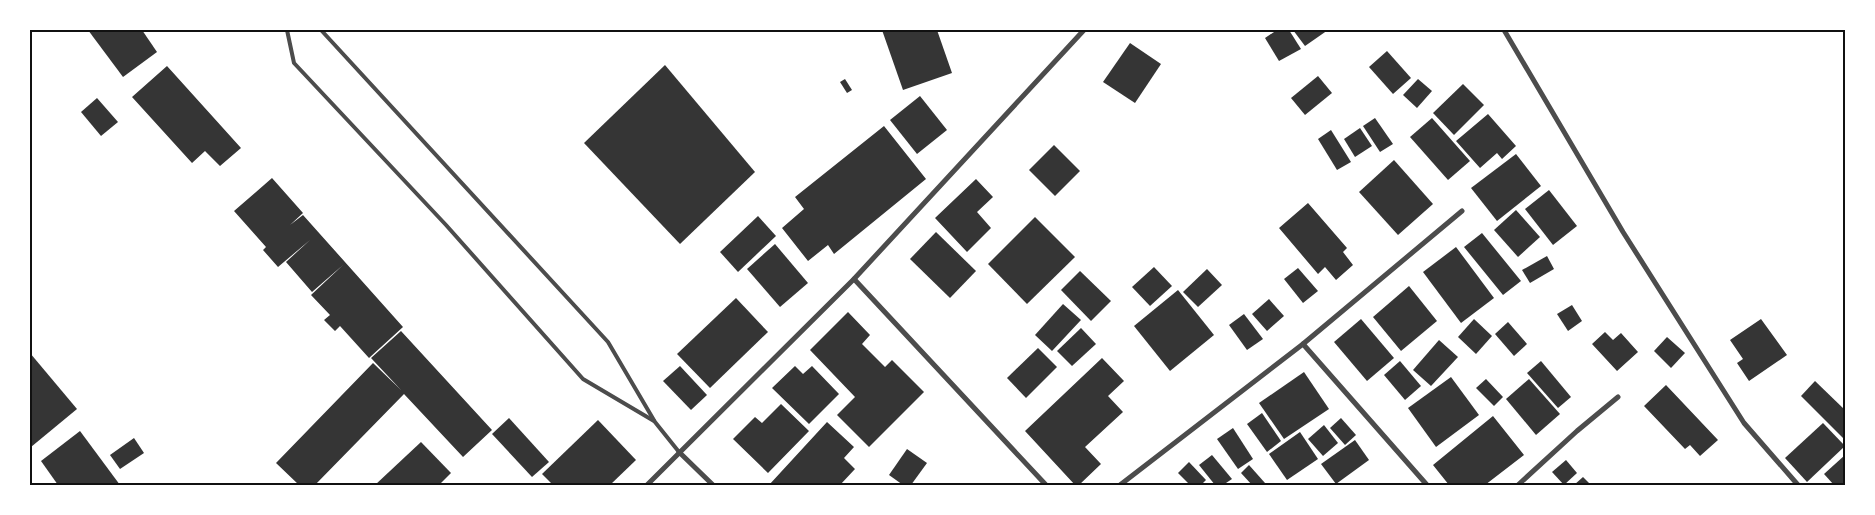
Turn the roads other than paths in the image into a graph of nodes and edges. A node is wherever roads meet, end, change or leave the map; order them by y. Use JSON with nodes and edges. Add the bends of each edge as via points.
{"nodes":[{"id":1,"x":287,"y":30,"type":"edge"},
{"id":2,"x":322,"y":30,"type":"edge"},
{"id":3,"x":1084,"y":30,"type":"edge"},
{"id":4,"x":1504,"y":30,"type":"edge"},
{"id":5,"x":1462,"y":211,"type":"dead end"},
{"id":6,"x":854,"y":279,"type":"junction"},
{"id":7,"x":1303,"y":344,"type":"junction"},
{"id":8,"x":1618,"y":397,"type":"dead end"},
{"id":9,"x":656,"y":422,"type":"junction"},
{"id":10,"x":680,"y":452,"type":"junction"},
{"id":11,"x":647,"y":485,"type":"edge"},
{"id":12,"x":713,"y":485,"type":"edge"},
{"id":13,"x":1046,"y":485,"type":"edge"},
{"id":14,"x":1120,"y":485,"type":"edge"},
{"id":15,"x":1427,"y":485,"type":"edge"},
{"id":16,"x":1518,"y":485,"type":"edge"},
{"id":17,"x":1798,"y":485,"type":"edge"}],
"edges":[{"from":1,"to":9,"type":"lane","via":[[294,63],[446,225],[583,379]]},
{"from":2,"to":9,"type":"lane","via":[[608,342]]},
{"from":3,"to":6,"type":"street"},
{"from":4,"to":17,"type":"street","via":[[1623,232],[1744,423]]},
{"from":5,"to":7,"type":"street"},
{"from":6,"to":10,"type":"street"},
{"from":6,"to":13,"type":"street"},
{"from":7,"to":14,"type":"street"},
{"from":7,"to":15,"type":"street"},
{"from":8,"to":16,"type":"street"},
{"from":9,"to":10,"type":"lane"},
{"from":10,"to":11,"type":"street"},
{"from":10,"to":12,"type":"street"}]}
